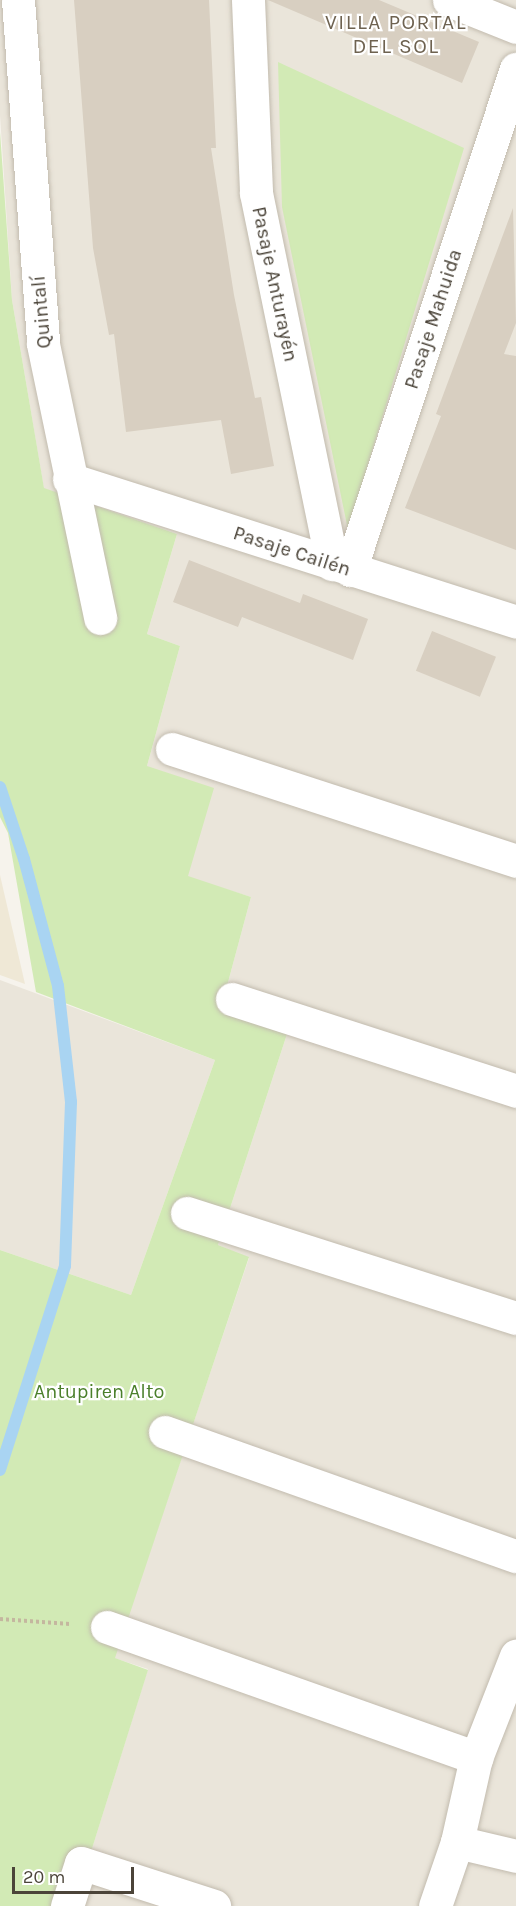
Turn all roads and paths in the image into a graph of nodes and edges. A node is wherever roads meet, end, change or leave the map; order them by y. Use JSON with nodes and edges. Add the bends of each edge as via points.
{"nodes":[{"id":1,"x":18,"y":0,"type":"edge"},
{"id":2,"x":248,"y":0,"type":"edge"},
{"id":3,"x":449,"y":0,"type":"edge"},
{"id":4,"x":516,"y":27,"type":"edge"},
{"id":5,"x":516,"y":69,"type":"edge"},
{"id":6,"x":69,"y":479,"type":"junction"},
{"id":7,"x":341,"y":567,"type":"junction"},
{"id":8,"x":100,"y":618,"type":"dead end"},
{"id":9,"x":516,"y":622,"type":"edge"},
{"id":10,"x":172,"y":749,"type":"dead end"},
{"id":11,"x":516,"y":861,"type":"edge"},
{"id":12,"x":232,"y":999,"type":"dead end"},
{"id":13,"x":516,"y":1091,"type":"edge"},
{"id":14,"x":187,"y":1213,"type":"dead end"},
{"id":15,"x":516,"y":1318,"type":"edge"},
{"id":16,"x":165,"y":1432,"type":"dead end"},
{"id":17,"x":516,"y":1556,"type":"edge"},
{"id":18,"x":0,"y":1619,"type":"edge"},
{"id":19,"x":106,"y":1627,"type":"joint"},
{"id":20,"x":516,"y":1656,"type":"edge"},
{"id":21,"x":476,"y":1758,"type":"junction"},
{"id":22,"x":457,"y":1842,"type":"junction"},
{"id":23,"x":516,"y":1856,"type":"edge"},
{"id":24,"x":67,"y":1906,"type":"edge"},
{"id":25,"x":214,"y":1906,"type":"edge"},
{"id":26,"x":435,"y":1906,"type":"edge"}],
"edges":[{"from":1,"to":6,"type":"street","name":"Quintalí","via":[[43,344]]},
{"from":2,"to":7,"type":"street","name":"Pasaje Anturayén","via":[[256,193]]},
{"from":3,"to":4,"type":"street"},
{"from":5,"to":7,"type":"street","name":"Pasaje Mahuida"},
{"from":6,"to":7,"type":"street","name":"Pasaje Cailén"},
{"from":6,"to":8,"type":"street","name":"Quintalí"},
{"from":7,"to":9,"type":"street","name":"Pasaje Cailén"},
{"from":10,"to":11,"type":"street"},
{"from":12,"to":13,"type":"street"},
{"from":14,"to":15,"type":"street"},
{"from":16,"to":17,"type":"street"},
{"from":18,"to":19,"type":"path"},
{"from":19,"to":21,"type":"street"},
{"from":20,"to":21,"type":"street"},
{"from":21,"to":22,"type":"street"},
{"from":22,"to":23,"type":"street"},
{"from":22,"to":26,"type":"street"},
{"from":24,"to":25,"type":"street","via":[[81,1863]]}]}
